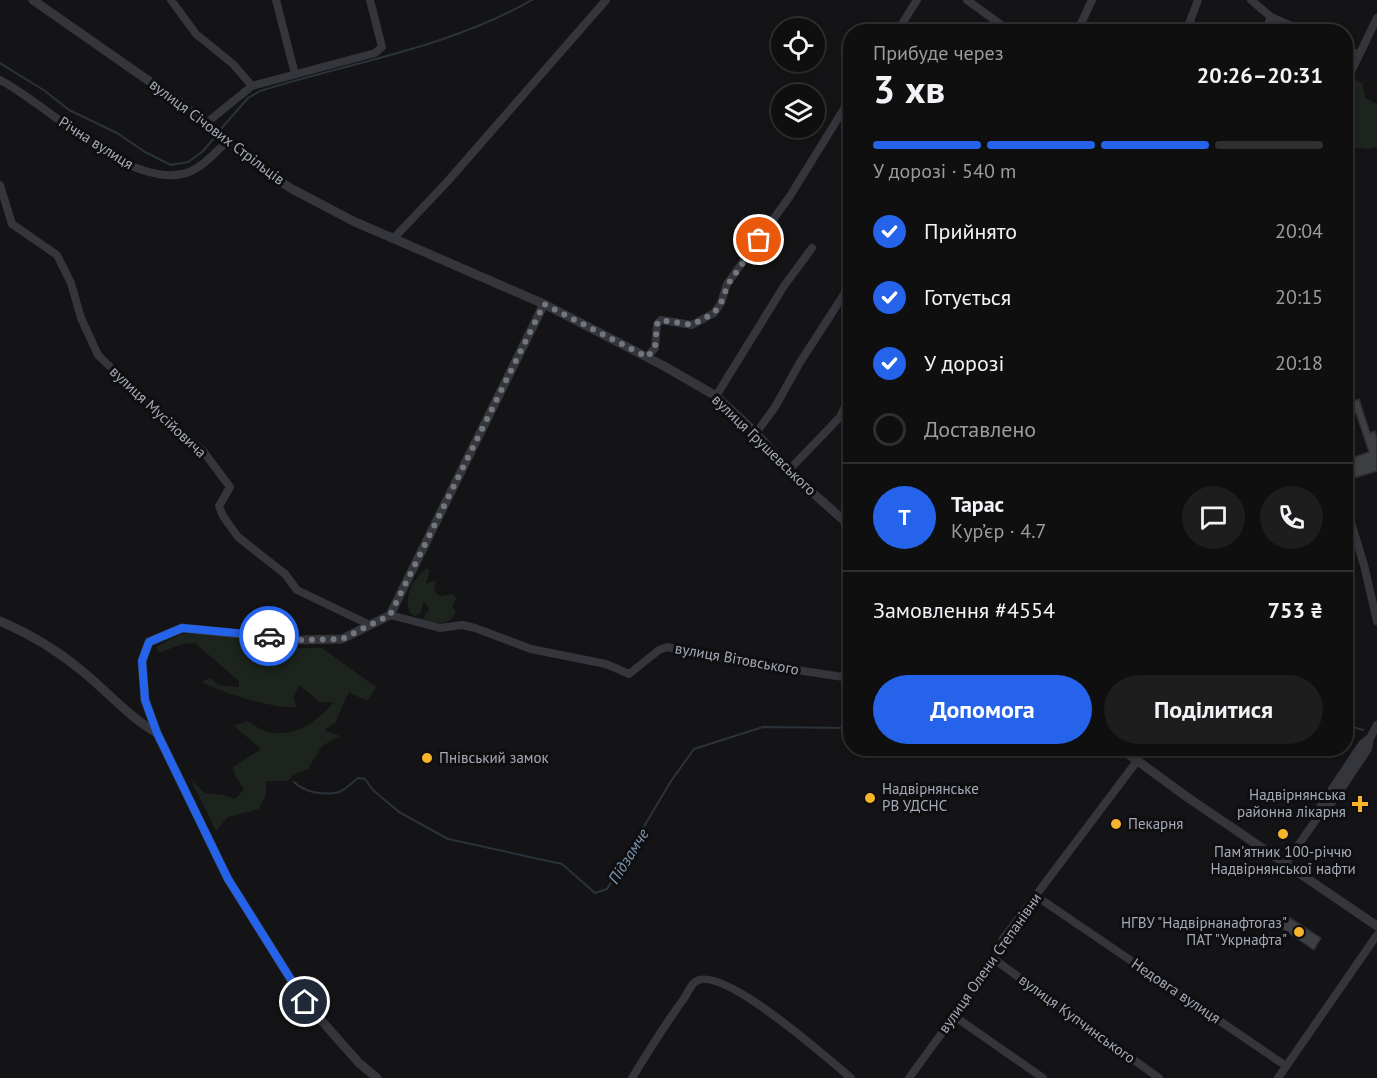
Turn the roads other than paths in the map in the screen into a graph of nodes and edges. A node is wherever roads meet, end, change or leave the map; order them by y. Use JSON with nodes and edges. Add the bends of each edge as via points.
{"nodes":[{"id":1,"x":33,"y":0,"type":"edge"},
{"id":2,"x":171,"y":0,"type":"edge"},
{"id":3,"x":276,"y":0,"type":"edge"},
{"id":4,"x":370,"y":0,"type":"edge"},
{"id":5,"x":606,"y":0,"type":"edge"},
{"id":6,"x":917,"y":0,"type":"edge"},
{"id":7,"x":967,"y":0,"type":"edge"},
{"id":8,"x":1092,"y":0,"type":"edge"},
{"id":9,"x":1198,"y":0,"type":"edge"},
{"id":10,"x":1251,"y":0,"type":"edge"},
{"id":11,"x":1271,"y":16,"type":"junction"},
{"id":12,"x":1377,"y":18,"type":"edge"},
{"id":13,"x":902,"y":24,"type":"edge"},
{"id":14,"x":1000,"y":24,"type":"edge"},
{"id":15,"x":1081,"y":24,"type":"edge"},
{"id":16,"x":1189,"y":24,"type":"edge"},
{"id":17,"x":1268,"y":24,"type":"edge"},
{"id":18,"x":1288,"y":24,"type":"edge"},
{"id":19,"x":1353,"y":52,"type":"edge"},
{"id":20,"x":1359,"y":55,"type":"junction"},
{"id":21,"x":1353,"y":67,"type":"edge"},
{"id":22,"x":295,"y":74,"type":"junction"},
{"id":23,"x":0,"y":80,"type":"edge"},
{"id":24,"x":252,"y":87,"type":"junction"},
{"id":25,"x":843,"y":110,"type":"edge"},
{"id":26,"x":209,"y":127,"type":"junction"},
{"id":27,"x":224,"y":139,"type":"junction"},
{"id":28,"x":0,"y":185,"type":"edge"},
{"id":29,"x":393,"y":239,"type":"junction"},
{"id":30,"x":812,"y":248,"type":"dead end"},
{"id":31,"x":843,"y":296,"type":"edge"},
{"id":32,"x":544,"y":304,"type":"junction"},
{"id":33,"x":647,"y":357,"type":"junction"},
{"id":34,"x":716,"y":396,"type":"junction"},
{"id":35,"x":843,"y":411,"type":"edge"},
{"id":36,"x":756,"y":433,"type":"junction"},
{"id":37,"x":789,"y":470,"type":"junction"},
{"id":38,"x":843,"y":520,"type":"edge"},
{"id":39,"x":1353,"y":529,"type":"edge"},
{"id":40,"x":1354,"y":532,"type":"joint"},
{"id":41,"x":390,"y":615,"type":"junction"},
{"id":42,"x":0,"y":621,"type":"edge"},
{"id":43,"x":1377,"y":621,"type":"edge"},
{"id":44,"x":370,"y":625,"type":"junction"},
{"id":45,"x":843,"y":677,"type":"edge"},
{"id":46,"x":1377,"y":725,"type":"edge"},
{"id":47,"x":157,"y":733,"type":"junction"},
{"id":48,"x":1130,"y":756,"type":"edge"},
{"id":49,"x":1137,"y":761,"type":"junction"},
{"id":50,"x":1285,"y":864,"type":"junction"},
{"id":51,"x":1036,"y":896,"type":"junction"},
{"id":52,"x":1377,"y":926,"type":"edge"},
{"id":53,"x":1377,"y":935,"type":"edge"},
{"id":54,"x":995,"y":960,"type":"junction"},
{"id":55,"x":954,"y":1016,"type":"junction"},
{"id":56,"x":1286,"y":1066,"type":"junction"},
{"id":57,"x":377,"y":1078,"type":"edge"},
{"id":58,"x":632,"y":1078,"type":"edge"},
{"id":59,"x":851,"y":1078,"type":"edge"},
{"id":60,"x":909,"y":1078,"type":"edge"},
{"id":61,"x":1043,"y":1078,"type":"edge"},
{"id":62,"x":1159,"y":1078,"type":"edge"},
{"id":63,"x":1278,"y":1078,"type":"edge"}],
"edges":[{"from":1,"to":26,"type":"street","name":"вулиця Січових Стрільців"},
{"from":2,"to":24,"type":"street","via":[[196,34]]},
{"from":3,"to":22,"type":"street"},
{"from":4,"to":22,"type":"street","via":[[382,47],[375,53]]},
{"from":5,"to":29,"type":"street"},
{"from":6,"to":13,"type":"street"},
{"from":7,"to":14,"type":"street"},
{"from":8,"to":15,"type":"street"},
{"from":9,"to":16,"type":"street"},
{"from":10,"to":11,"type":"street"},
{"from":11,"to":17,"type":"street"},
{"from":11,"to":18,"type":"street"},
{"from":12,"to":20,"type":"street"},
{"from":19,"to":20,"type":"street"},
{"from":20,"to":21,"type":"street"},
{"from":22,"to":24,"type":"street"},
{"from":23,"to":27,"type":"street","name":"Річна вулиця","via":[[137,169],[183,174],[198,167]]},
{"from":24,"to":26,"type":"street"},
{"from":25,"to":33,"type":"street","via":[[790,196],[732,277],[714,313],[692,325],[661,320],[657,324],[655,348]]},
{"from":26,"to":27,"type":"street","name":"вулиця Січових Стрільців"},
{"from":27,"to":29,"type":"street","name":"вулиця Січових Стрільців","via":[[292,189]]},
{"from":28,"to":44,"type":"street","name":"вулиця Мусійовича","via":[[12,224],[57,255],[98,355],[203,451],[230,487],[219,506],[238,537],[285,574],[297,590]]},
{"from":29,"to":32,"type":"street","name":"вулиця Січових Стрільців"},
{"from":30,"to":34,"type":"street"},
{"from":31,"to":36,"type":"street"},
{"from":32,"to":33,"type":"street","name":"вулиця Грушевського"},
{"from":32,"to":41,"type":"street"},
{"from":33,"to":34,"type":"street","name":"вулиця Грушевського"},
{"from":34,"to":36,"type":"street","name":"вулиця Грушевського"},
{"from":35,"to":37,"type":"street"},
{"from":36,"to":37,"type":"street","name":"вулиця Грушевського"},
{"from":37,"to":38,"type":"street","name":"вулиця Грушевського"},
{"from":39,"to":40,"type":"street"},
{"from":40,"to":43,"type":"street"},
{"from":41,"to":44,"type":"street"},
{"from":41,"to":45,"type":"street","name":"вулиця Вітовського","via":[[440,628],[475,628],[531,649],[606,664],[629,674],[667,647]]},
{"from":42,"to":47,"type":"street","via":[[34,636]]},
{"from":44,"to":47,"type":"street","via":[[342,639],[298,640],[182,628],[149,642],[142,661],[145,700]]},
{"from":46,"to":50,"type":"street","via":[[1368,749]]},
{"from":47,"to":57,"type":"street","via":[[228,879],[298,992],[359,1063]]},
{"from":48,"to":49,"type":"street"},
{"from":49,"to":50,"type":"street"},
{"from":49,"to":51,"type":"street","name":"вулиця Олени Степанівни"},
{"from":50,"to":52,"type":"street"},
{"from":51,"to":54,"type":"street","name":"вулиця Олени Степанівни","via":[[1003,939]]},
{"from":51,"to":56,"type":"street","name":"Недовга вулиця"},
{"from":53,"to":56,"type":"street"},
{"from":54,"to":55,"type":"street","name":"вулиця Олени Степанівни"},
{"from":54,"to":62,"type":"street","name":"вулиця Купчинського"},
{"from":55,"to":60,"type":"street","name":"вулиця Олени Степанівни"},
{"from":55,"to":61,"type":"street"},
{"from":56,"to":63,"type":"street"},
{"from":58,"to":59,"type":"street","via":[[694,982],[704,979],[760,1003]]}]}
